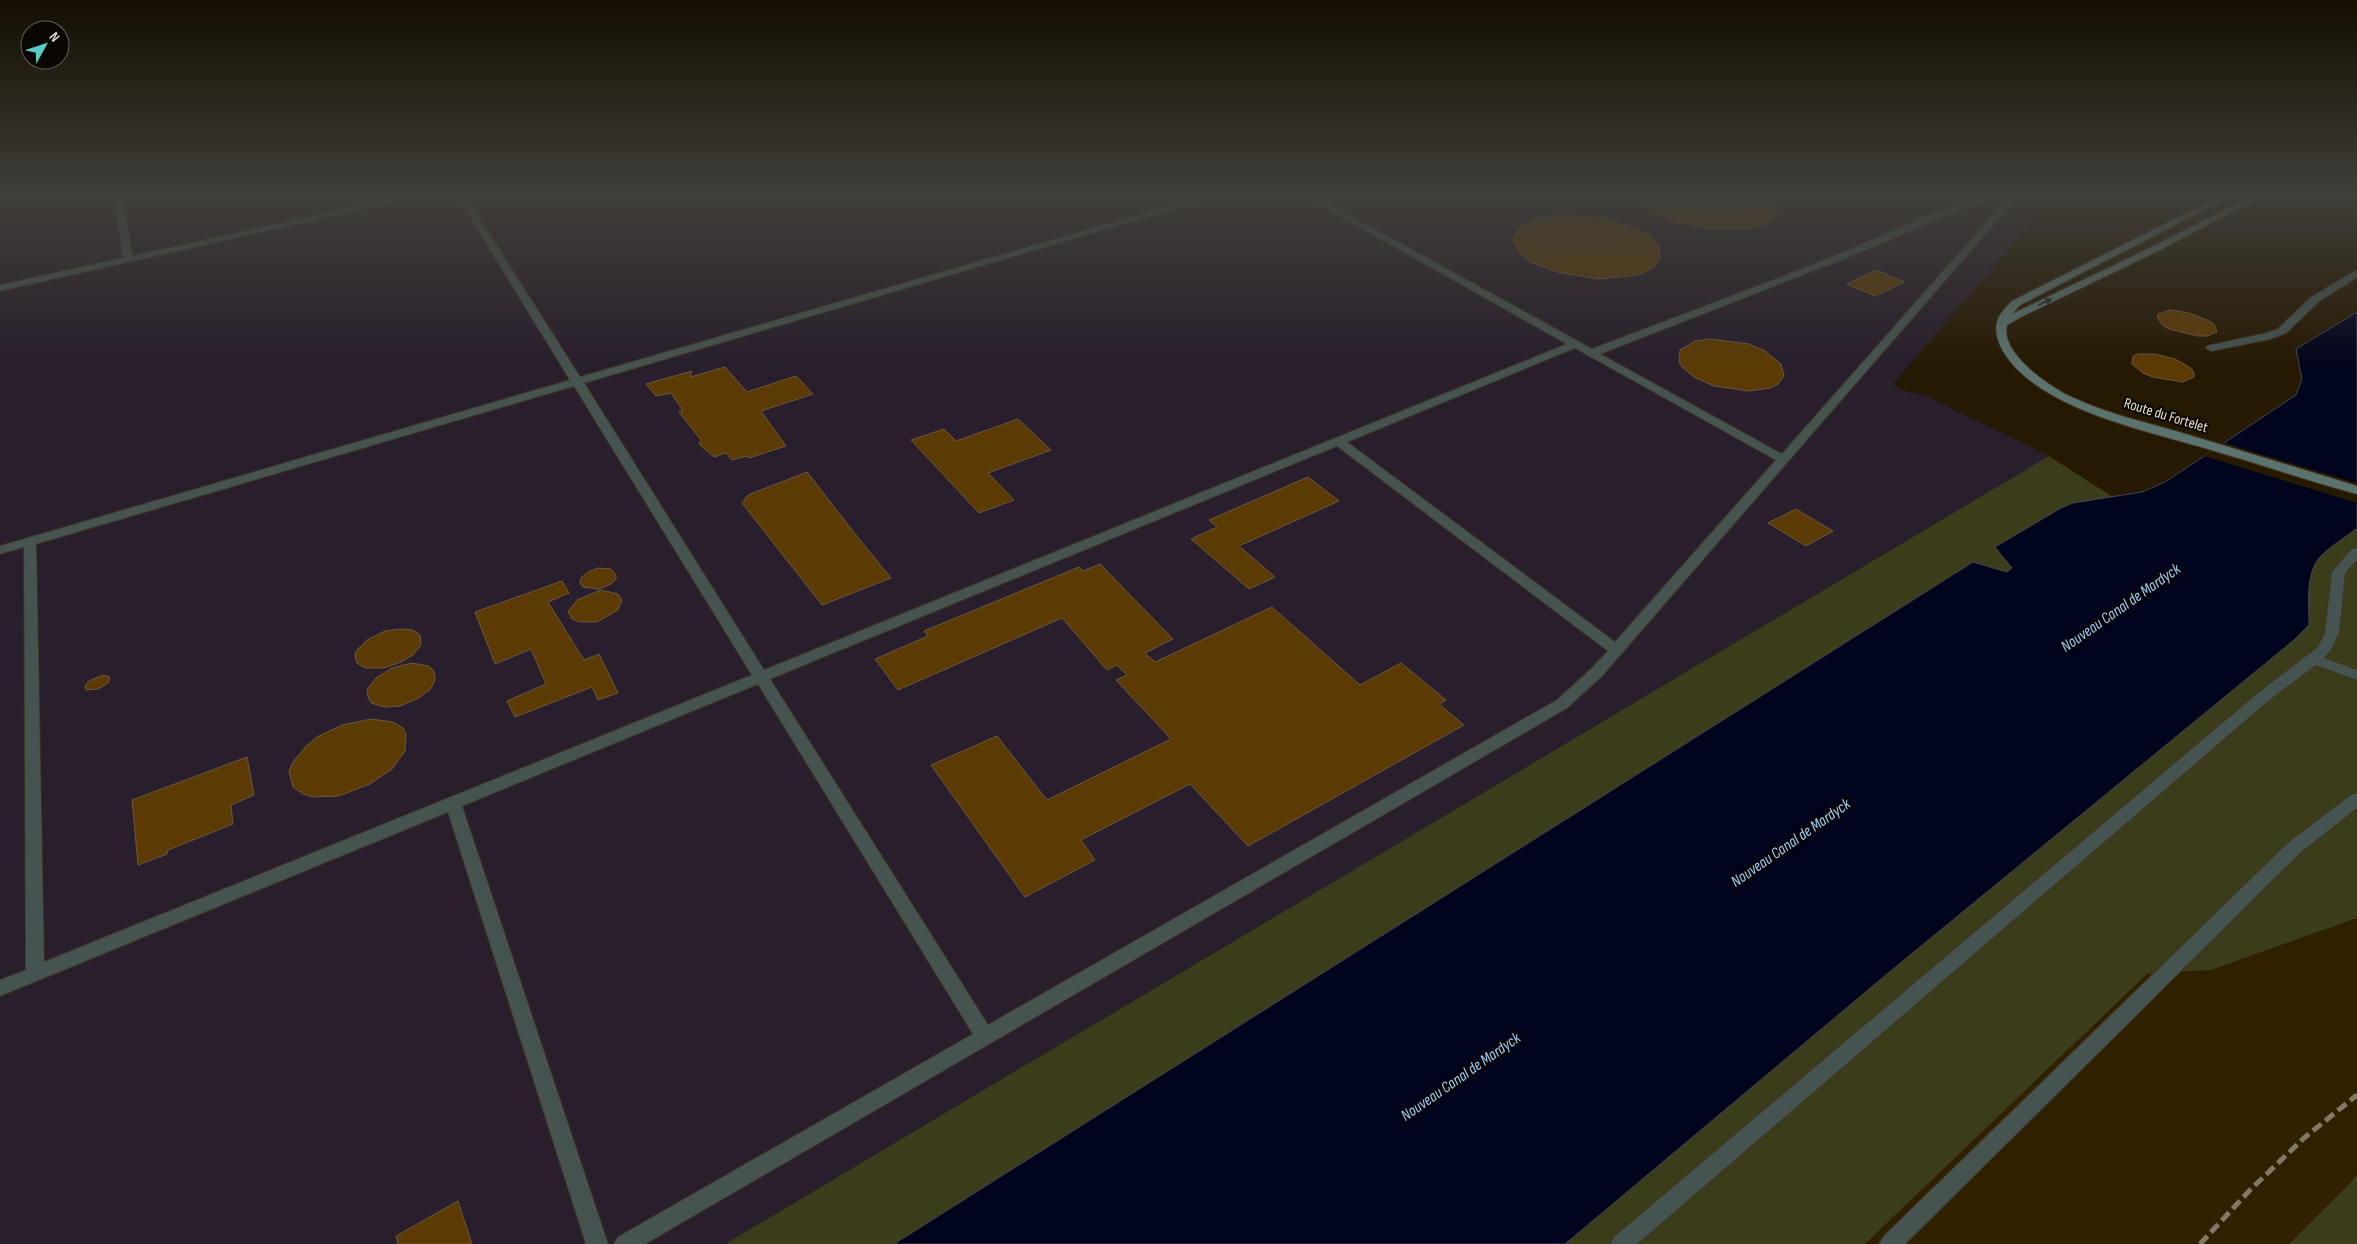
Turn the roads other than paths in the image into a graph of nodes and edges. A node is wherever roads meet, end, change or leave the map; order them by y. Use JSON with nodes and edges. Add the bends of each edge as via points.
{"nodes":[{"id":1,"x":127,"y":252,"type":"edge"},
{"id":2,"x":164,"y":252,"type":"edge"},
{"id":3,"x":496,"y":252,"type":"edge"},
{"id":4,"x":1021,"y":252,"type":"edge"},
{"id":5,"x":1409,"y":252,"type":"edge"},
{"id":6,"x":1853,"y":252,"type":"edge"},
{"id":7,"x":1966,"y":252,"type":"edge"},
{"id":8,"x":2115,"y":252,"type":"edge"},
{"id":9,"x":2148,"y":252,"type":"edge"},
{"id":10,"x":128,"y":260,"type":"junction"},
{"id":11,"x":2357,"y":273,"type":"edge"},
{"id":12,"x":0,"y":288,"type":"edge"},
{"id":13,"x":2002,"y":324,"type":"junction"},
{"id":14,"x":1575,"y":344,"type":"junction"},
{"id":15,"x":2211,"y":348,"type":"dead end"},
{"id":16,"x":1592,"y":353,"type":"junction"},
{"id":17,"x":577,"y":382,"type":"junction"},
{"id":18,"x":1338,"y":440,"type":"junction"},
{"id":19,"x":1784,"y":460,"type":"junction"},
{"id":20,"x":2357,"y":490,"type":"edge"},
{"id":21,"x":30,"y":541,"type":"junction"},
{"id":22,"x":0,"y":550,"type":"edge"},
{"id":23,"x":2357,"y":552,"type":"edge"},
{"id":24,"x":1616,"y":650,"type":"junction"},
{"id":25,"x":2314,"y":660,"type":"junction"},
{"id":26,"x":2357,"y":675,"type":"edge"},
{"id":27,"x":761,"y":677,"type":"junction"},
{"id":28,"x":2357,"y":799,"type":"edge"},
{"id":29,"x":453,"y":803,"type":"junction"},
{"id":30,"x":35,"y":974,"type":"junction"},
{"id":31,"x":0,"y":988,"type":"edge"},
{"id":32,"x":985,"y":1037,"type":"junction"},
{"id":33,"x":597,"y":1244,"type":"edge"},
{"id":34,"x":625,"y":1244,"type":"edge"},
{"id":35,"x":1621,"y":1244,"type":"edge"},
{"id":36,"x":1890,"y":1244,"type":"edge"}],
"edges":[{"from":1,"to":10,"type":"lane"},
{"from":2,"to":10,"type":"lane"},
{"from":3,"to":17,"type":"lane"},
{"from":4,"to":17,"type":"lane"},
{"from":5,"to":14,"type":"lane"},
{"from":6,"to":16,"type":"lane"},
{"from":7,"to":19,"type":"lane"},
{"from":8,"to":13,"type":"main road","via":[[2022,299],[2006,312]]},
{"from":13,"to":9,"type":"main road","one_way":true},
{"from":10,"to":12,"type":"lane"},
{"from":11,"to":15,"type":"lane","via":[[2314,300],[2276,334]]},
{"from":13,"to":20,"type":"main road","name":"Route du Fortelet","via":[[2001,336],[2007,352],[2034,380],[2061,396],[2124,420]]},
{"from":14,"to":16,"type":"lane"},
{"from":14,"to":18,"type":"lane"},
{"from":16,"to":19,"type":"lane"},
{"from":17,"to":21,"type":"lane"},
{"from":17,"to":27,"type":"lane"},
{"from":18,"to":24,"type":"lane"},
{"from":18,"to":27,"type":"lane"},
{"from":19,"to":24,"type":"lane"},
{"from":21,"to":22,"type":"lane"},
{"from":21,"to":30,"type":"lane"},
{"from":23,"to":25,"type":"lane","via":[[2339,572],[2332,633],[2324,650]]},
{"from":24,"to":32,"type":"lane","via":[[1574,694],[1548,713]]},
{"from":25,"to":26,"type":"lane"},
{"from":25,"to":35,"type":"lane","via":[[2263,697]]},
{"from":27,"to":29,"type":"lane"},
{"from":27,"to":32,"type":"lane"},
{"from":28,"to":36,"type":"lane","via":[[2294,847]]},
{"from":29,"to":30,"type":"lane"},
{"from":29,"to":33,"type":"lane"},
{"from":30,"to":31,"type":"lane"},
{"from":32,"to":34,"type":"lane"}]}
